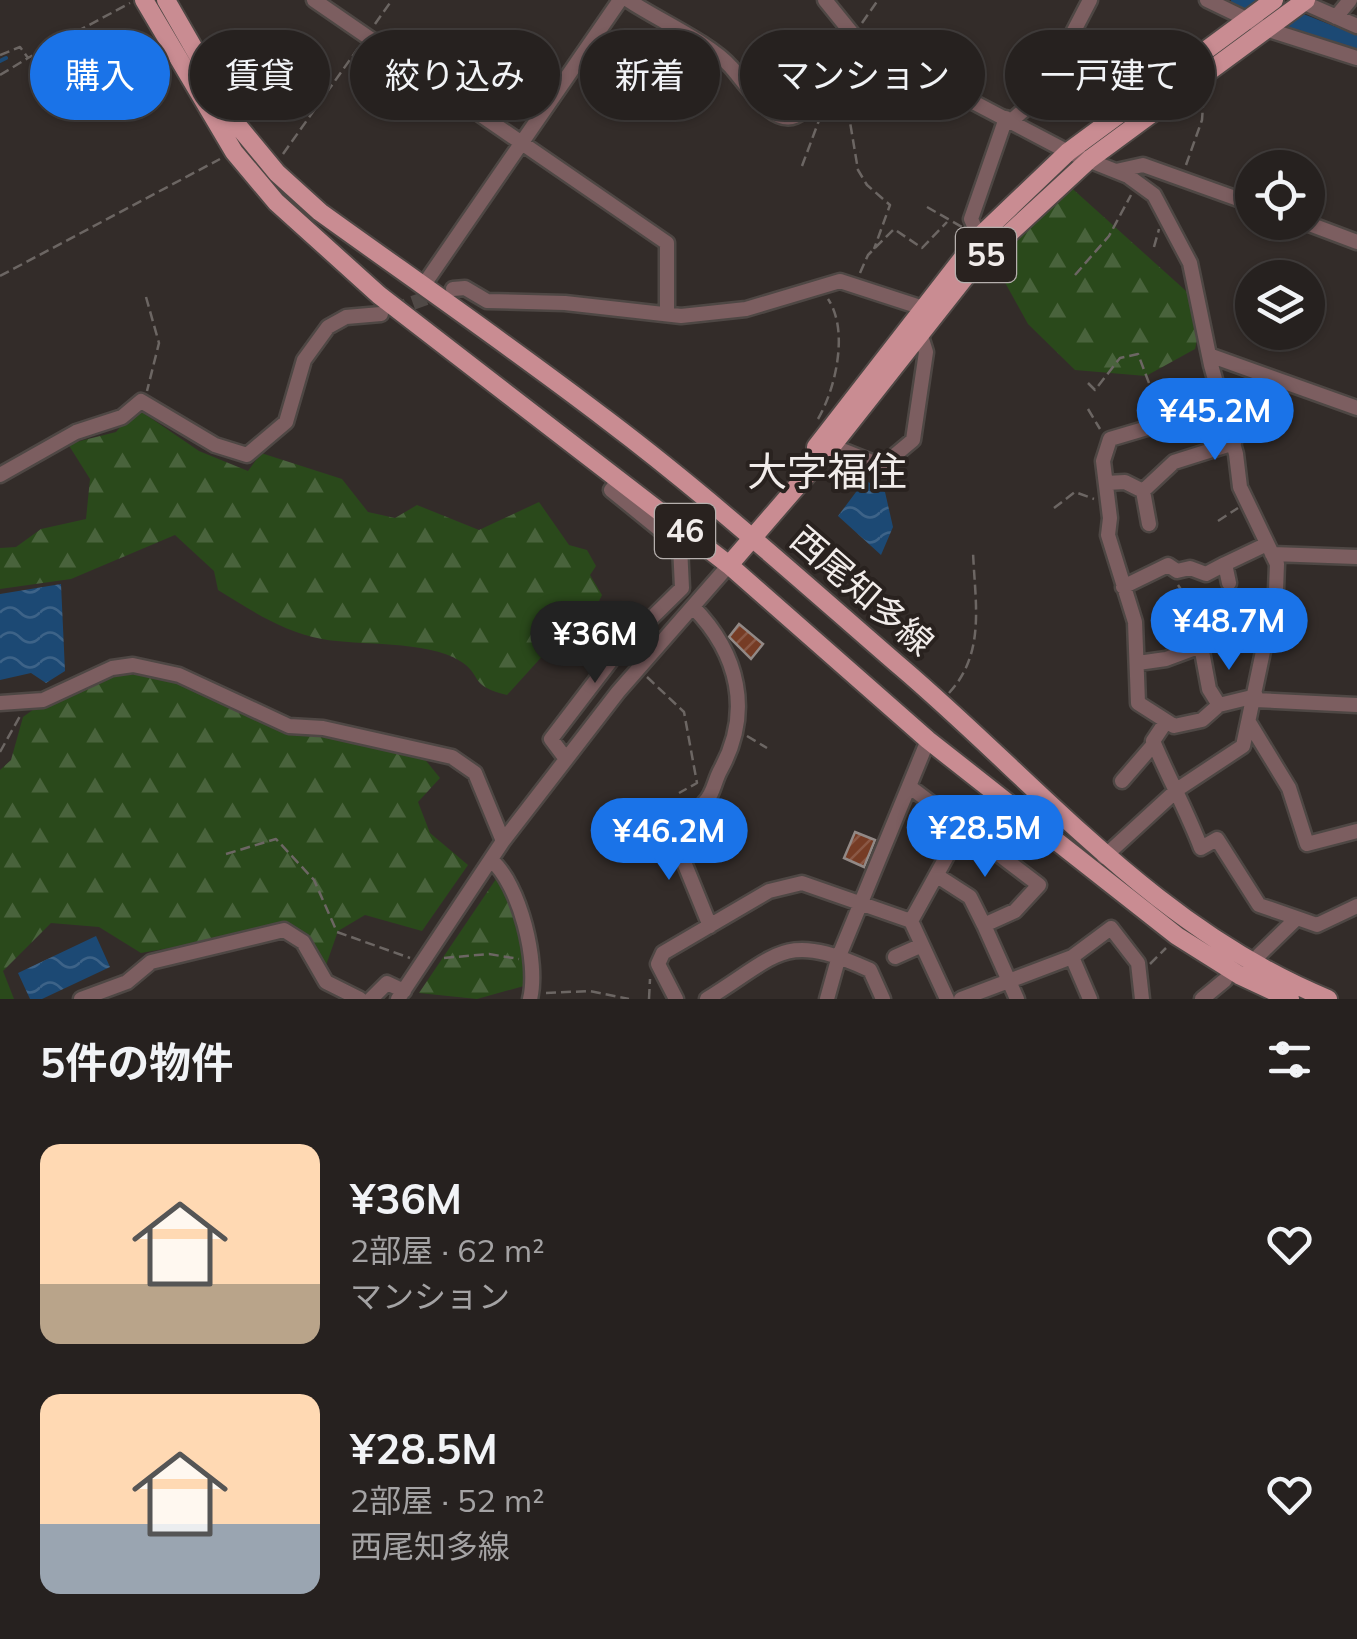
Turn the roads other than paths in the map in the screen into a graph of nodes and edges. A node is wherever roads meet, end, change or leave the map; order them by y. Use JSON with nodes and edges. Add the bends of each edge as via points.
{"nodes":[{"id":1,"x":144,"y":0,"type":"edge"},
{"id":2,"x":166,"y":0,"type":"edge"},
{"id":3,"x":314,"y":0,"type":"edge"},
{"id":4,"x":620,"y":0,"type":"edge"},
{"id":5,"x":628,"y":0,"type":"edge"},
{"id":6,"x":825,"y":0,"type":"edge"},
{"id":7,"x":1090,"y":0,"type":"edge"},
{"id":8,"x":1207,"y":0,"type":"edge"},
{"id":9,"x":1274,"y":0,"type":"edge"},
{"id":10,"x":1350,"y":0,"type":"edge"},
{"id":11,"x":1300,"y":3,"type":"edge"},
{"id":12,"x":1336,"y":17,"type":"junction"},
{"id":13,"x":1251,"y":19,"type":"junction"},
{"id":14,"x":1357,"y":26,"type":"edge"},
{"id":15,"x":1272,"y":29,"type":"junction"},
{"id":16,"x":848,"y":30,"type":"edge"},
{"id":17,"x":1074,"y":30,"type":"edge"},
{"id":18,"x":1357,"y":58,"type":"edge"},
{"id":19,"x":740,"y":76,"type":"edge"},
{"id":20,"x":1009,"y":120,"type":"edge"},
{"id":21,"x":1011,"y":120,"type":"edge"},
{"id":22,"x":521,"y":144,"type":"junction"},
{"id":23,"x":1068,"y":152,"type":"junction"},
{"id":24,"x":1090,"y":159,"type":"junction"},
{"id":25,"x":1115,"y":171,"type":"junction"},
{"id":26,"x":1235,"y":198,"type":"edge"},
{"id":27,"x":1325,"y":230,"type":"edge"},
{"id":28,"x":971,"y":232,"type":"junction"},
{"id":29,"x":1357,"y":242,"type":"edge"},
{"id":30,"x":423,"y":286,"type":"junction"},
{"id":31,"x":453,"y":289,"type":"tunnel mouth"},
{"id":32,"x":923,"y":308,"type":"junction"},
{"id":33,"x":668,"y":313,"type":"junction"},
{"id":34,"x":381,"y":314,"type":"tunnel mouth"},
{"id":35,"x":921,"y":336,"type":"junction"},
{"id":36,"x":1210,"y":355,"type":"junction"},
{"id":37,"x":1225,"y":405,"type":"junction"},
{"id":38,"x":1357,"y":408,"type":"edge"},
{"id":39,"x":1234,"y":443,"type":"junction"},
{"id":40,"x":824,"y":446,"type":"junction"},
{"id":41,"x":0,"y":474,"type":"edge"},
{"id":42,"x":619,"y":480,"type":"junction"},
{"id":43,"x":1107,"y":491,"type":"junction"},
{"id":44,"x":1143,"y":491,"type":"junction"},
{"id":45,"x":1149,"y":524,"type":"dead end"},
{"id":46,"x":748,"y":536,"type":"junction"},
{"id":47,"x":1269,"y":548,"type":"junction"},
{"id":48,"x":1357,"y":557,"type":"edge"},
{"id":49,"x":1225,"y":564,"type":"junction"},
{"id":50,"x":729,"y":565,"type":"junction"},
{"id":51,"x":1229,"y":583,"type":"dead end"},
{"id":52,"x":1123,"y":587,"type":"junction"},
{"id":53,"x":694,"y":607,"type":"junction"},
{"id":54,"x":1138,"y":663,"type":"junction"},
{"id":55,"x":1255,"y":698,"type":"junction"},
{"id":56,"x":0,"y":704,"type":"edge"},
{"id":57,"x":1357,"y":705,"type":"edge"},
{"id":58,"x":1220,"y":706,"type":"junction"},
{"id":59,"x":1166,"y":723,"type":"junction"},
{"id":60,"x":1250,"y":724,"type":"junction"},
{"id":61,"x":928,"y":740,"type":"junction"},
{"id":62,"x":1154,"y":744,"type":"junction"},
{"id":63,"x":566,"y":759,"type":"junction"},
{"id":64,"x":1122,"y":781,"type":"dead end"},
{"id":65,"x":910,"y":787,"type":"junction"},
{"id":66,"x":1178,"y":789,"type":"junction"},
{"id":67,"x":704,"y":803,"type":"dead end"},
{"id":68,"x":668,"y":823,"type":"dead end"},
{"id":69,"x":964,"y":826,"type":"junction"},
{"id":70,"x":1357,"y":832,"type":"edge"},
{"id":71,"x":503,"y":841,"type":"junction"},
{"id":72,"x":1104,"y":857,"type":"junction"},
{"id":73,"x":492,"y":860,"type":"junction"},
{"id":74,"x":939,"y":877,"type":"junction"},
{"id":75,"x":862,"y":902,"type":"junction"},
{"id":76,"x":1357,"y":906,"type":"edge"},
{"id":77,"x":1297,"y":918,"type":"junction"},
{"id":78,"x":911,"y":921,"type":"junction"},
{"id":79,"x":984,"y":925,"type":"junction"},
{"id":80,"x":710,"y":926,"type":"junction"},
{"id":81,"x":922,"y":945,"type":"junction"},
{"id":82,"x":1258,"y":955,"type":"dead end"},
{"id":83,"x":839,"y":956,"type":"junction"},
{"id":84,"x":895,"y":957,"type":"dead end"},
{"id":85,"x":1072,"y":957,"type":"junction"},
{"id":86,"x":1009,"y":980,"type":"junction"},
{"id":87,"x":1225,"y":980,"type":"dead end"},
{"id":88,"x":401,"y":995,"type":"edge"},
{"id":89,"x":531,"y":996,"type":"edge"},
{"id":90,"x":80,"y":999,"type":"edge"},
{"id":91,"x":360,"y":999,"type":"edge"},
{"id":92,"x":371,"y":999,"type":"edge"},
{"id":93,"x":676,"y":999,"type":"edge"},
{"id":94,"x":707,"y":999,"type":"edge"},
{"id":95,"x":827,"y":999,"type":"edge"},
{"id":96,"x":883,"y":999,"type":"edge"},
{"id":97,"x":948,"y":999,"type":"edge"},
{"id":98,"x":961,"y":999,"type":"edge"},
{"id":99,"x":1017,"y":999,"type":"edge"},
{"id":100,"x":1090,"y":999,"type":"edge"},
{"id":101,"x":1142,"y":999,"type":"edge"},
{"id":102,"x":1202,"y":999,"type":"edge"},
{"id":103,"x":1290,"y":999,"type":"edge"},
{"id":104,"x":1328,"y":999,"type":"edge"}],
"edges":[{"from":1,"to":42,"type":"main road","name":"西尾知多線","number":"46","via":[[234,152],[276,202],[379,295]]},
{"from":2,"to":30,"type":"main road","name":"西尾知多線","number":"46","via":[[239,127],[271,166],[320,212]]},
{"from":3,"to":22,"type":"street"},
{"from":4,"to":22,"type":"street"},
{"from":5,"to":19,"type":"street","via":[[713,49]]},
{"from":6,"to":16,"type":"street"},
{"from":7,"to":17,"type":"street"},
{"from":8,"to":13,"type":"street"},
{"from":9,"to":13,"type":"main road","number":"55"},
{"from":10,"to":12,"type":"street"},
{"from":11,"to":12,"type":"street"},
{"from":11,"to":15,"type":"main road","number":"55"},
{"from":12,"to":14,"type":"street"},
{"from":13,"to":15,"type":"street"},
{"from":13,"to":23,"type":"main road","number":"55"},
{"from":15,"to":18,"type":"street"},
{"from":15,"to":24,"type":"main road","number":"55"},
{"from":20,"to":28,"type":"street"},
{"from":21,"to":23,"type":"street"},
{"from":22,"to":30,"type":"street"},
{"from":22,"to":33,"type":"street","via":[[668,243]]},
{"from":23,"to":24,"type":"street"},
{"from":23,"to":28,"type":"main road","number":"55"},
{"from":24,"to":25,"type":"street"},
{"from":24,"to":35,"type":"main road","number":"55","via":[[974,266]]},
{"from":25,"to":26,"type":"street","via":[[1144,166]]},
{"from":25,"to":36,"type":"street","via":[[1163,208],[1190,263]]},
{"from":27,"to":29,"type":"street"},
{"from":28,"to":32,"type":"main road","number":"55"},
{"from":30,"to":46,"type":"main road","name":"西尾知多線","number":"46","via":[[610,422]]},
{"from":31,"to":33,"type":"street","via":[[487,301]]},
{"from":32,"to":33,"type":"street","via":[[840,281],[746,309]]},
{"from":32,"to":40,"type":"main road","number":"55"},
{"from":34,"to":41,"type":"street","via":[[346,316],[328,328],[304,360],[286,422],[247,455],[215,445],[140,400],[122,417],[76,432]]},
{"from":35,"to":40,"type":"main road","number":"55"},
{"from":35,"to":40,"type":"street","via":[[926,352],[913,440],[882,466]]},
{"from":36,"to":37,"type":"street"},
{"from":36,"to":38,"type":"street"},
{"from":37,"to":39,"type":"street"},
{"from":37,"to":43,"type":"street","via":[[1109,440],[1103,461]]},
{"from":39,"to":44,"type":"street","via":[[1174,462]]},
{"from":39,"to":47,"type":"street","via":[[1246,503]]},
{"from":40,"to":46,"type":"main road","number":"55"},
{"from":42,"to":50,"type":"main road","name":"西尾知多線","number":"46"},
{"from":42,"to":63,"type":"street","via":[[612,490],[680,546],[682,588],[620,650],[551,739]]},
{"from":43,"to":44,"type":"street","via":[[1125,482]]},
{"from":43,"to":52,"type":"street","via":[[1108,535]]},
{"from":44,"to":45,"type":"street"},
{"from":46,"to":50,"type":"main road","number":"55"},
{"from":46,"to":72,"type":"main road","name":"西尾知多線","number":"46","via":[[942,702]]},
{"from":47,"to":48,"type":"street"},
{"from":47,"to":49,"type":"street"},
{"from":47,"to":55,"type":"street","via":[[1277,564],[1276,590]]},
{"from":49,"to":51,"type":"street"},
{"from":49,"to":52,"type":"street","via":[[1206,574],[1168,565]]},
{"from":50,"to":53,"type":"street"},
{"from":50,"to":61,"type":"main road","name":"西尾知多線","number":"46"},
{"from":52,"to":54,"type":"street"},
{"from":53,"to":63,"type":"street"},
{"from":53,"to":67,"type":"street","via":[[739,687],[734,747]]},
{"from":54,"to":58,"type":"street","via":[[1204,648],[1209,689]]},
{"from":54,"to":59,"type":"street","via":[[1138,703]]},
{"from":55,"to":57,"type":"street"},
{"from":55,"to":58,"type":"street"},
{"from":55,"to":60,"type":"street"},
{"from":56,"to":71,"type":"street","via":[[23,705],[133,664],[179,674],[289,726],[452,758],[475,774]]},
{"from":58,"to":59,"type":"street","via":[[1202,720]]},
{"from":59,"to":62,"type":"street"},
{"from":60,"to":66,"type":"street","via":[[1243,746]]},
{"from":60,"to":70,"type":"street","via":[[1289,788],[1307,844]]},
{"from":61,"to":65,"type":"street"},
{"from":61,"to":103,"type":"main road","name":"西尾知多線","number":"46","via":[[1177,936]]},
{"from":62,"to":64,"type":"street"},
{"from":62,"to":66,"type":"street"},
{"from":63,"to":71,"type":"street"},
{"from":65,"to":69,"type":"street"},
{"from":65,"to":75,"type":"street"},
{"from":66,"to":72,"type":"street"},
{"from":66,"to":77,"type":"street","via":[[1202,848],[1217,839],[1259,905]]},
{"from":68,"to":80,"type":"street"},
{"from":69,"to":74,"type":"street"},
{"from":69,"to":79,"type":"street","via":[[1039,884],[1015,910]]},
{"from":71,"to":73,"type":"street"},
{"from":72,"to":104,"type":"main road","name":"西尾知多線","number":"46","via":[[1240,958]]},
{"from":73,"to":88,"type":"street"},
{"from":73,"to":89,"type":"street","via":[[504,874],[528,938]]},
{"from":74,"to":78,"type":"street"},
{"from":74,"to":79,"type":"street","via":[[970,897]]},
{"from":75,"to":78,"type":"street"},
{"from":75,"to":80,"type":"street","via":[[802,882],[788,884]]},
{"from":75,"to":83,"type":"street"},
{"from":76,"to":77,"type":"street","via":[[1316,925]]},
{"from":77,"to":82,"type":"street"},
{"from":78,"to":81,"type":"street"},
{"from":79,"to":86,"type":"street"},
{"from":80,"to":93,"type":"street","via":[[662,954],[658,964]]},
{"from":81,"to":84,"type":"street"},
{"from":81,"to":97,"type":"street"},
{"from":83,"to":94,"type":"street","via":[[807,946],[789,949]]},
{"from":83,"to":95,"type":"street"},
{"from":83,"to":96,"type":"street","via":[[870,970]]},
{"from":85,"to":86,"type":"street"},
{"from":85,"to":100,"type":"street"},
{"from":85,"to":101,"type":"street","via":[[1111,928],[1138,962]]},
{"from":86,"to":98,"type":"street"},
{"from":86,"to":99,"type":"street"},
{"from":87,"to":102,"type":"street"},
{"from":88,"to":92,"type":"street","via":[[387,983]]},
{"from":90,"to":91,"type":"street","via":[[127,982],[151,962],[284,930],[304,942],[326,982]]}]}
